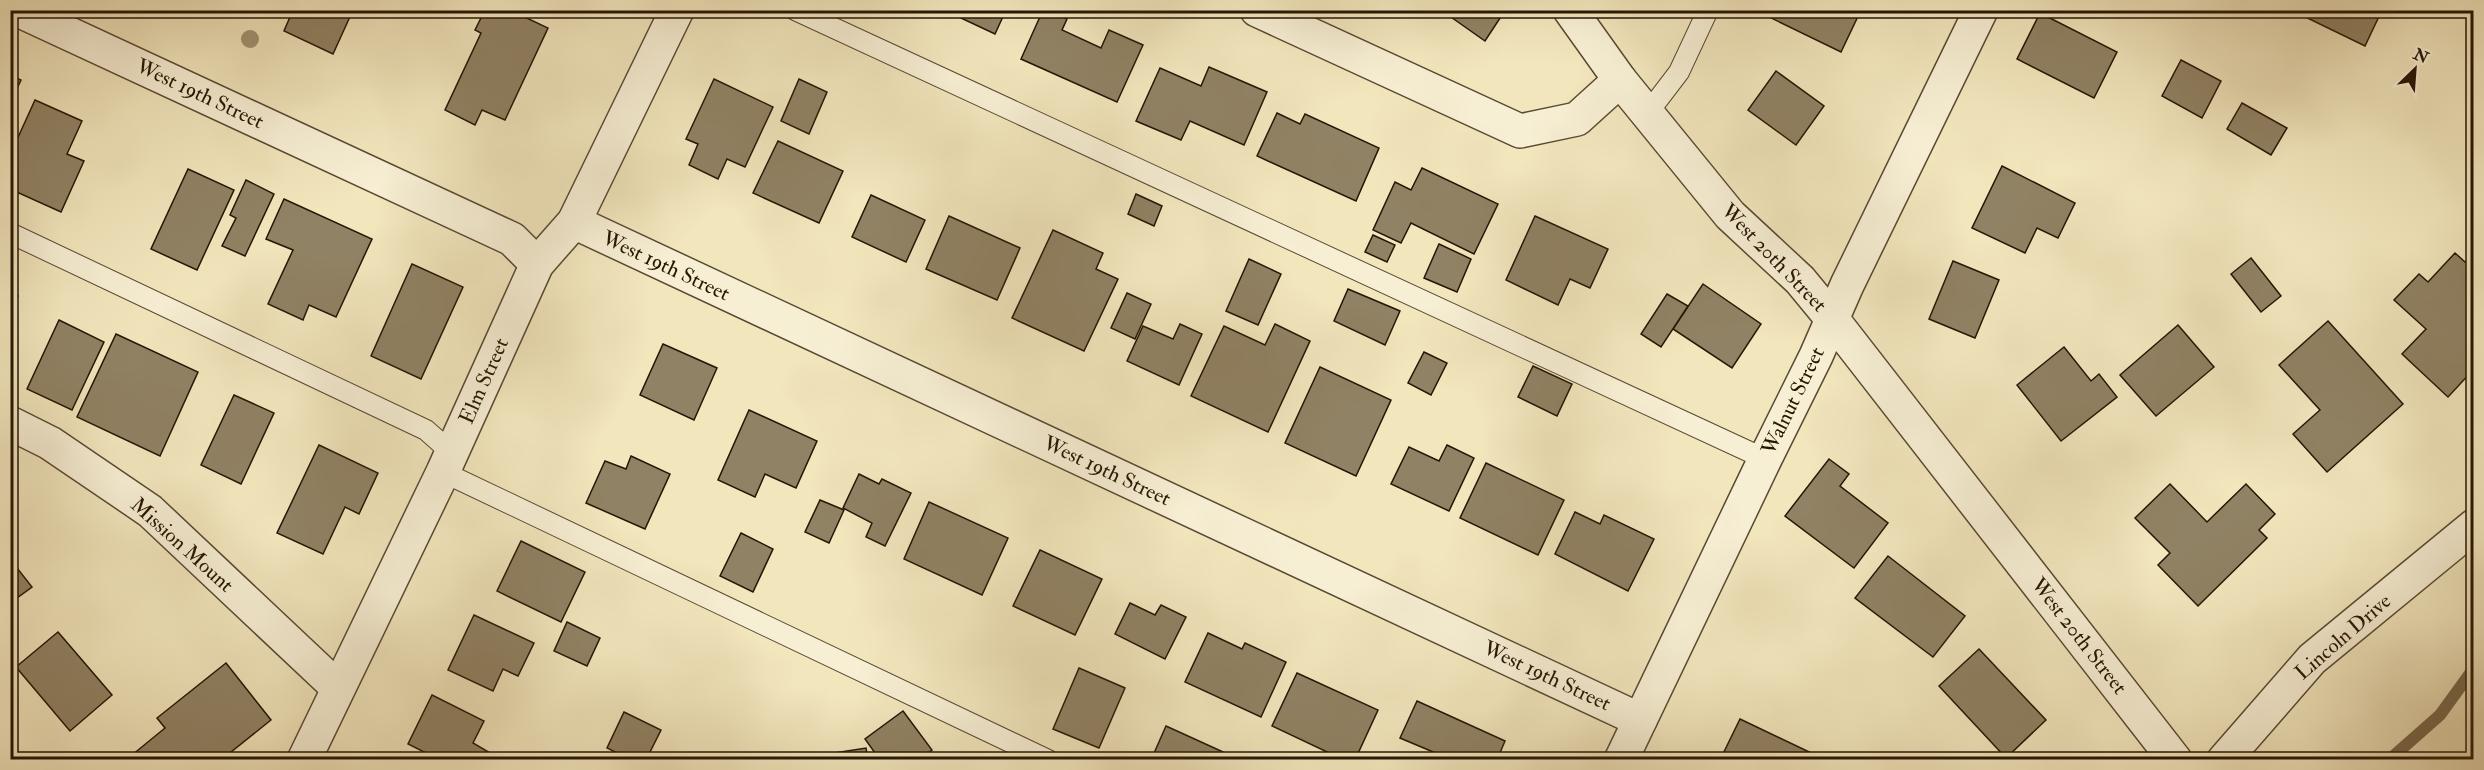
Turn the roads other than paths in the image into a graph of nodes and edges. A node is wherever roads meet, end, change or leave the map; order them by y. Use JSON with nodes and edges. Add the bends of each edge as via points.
{"nodes":[{"id":1,"x":18,"y":10,"type":"edge"},
{"id":2,"x":677,"y":10,"type":"edge"},
{"id":3,"x":795,"y":10,"type":"edge"},
{"id":4,"x":1257,"y":10,"type":"edge"},
{"id":5,"x":1570,"y":10,"type":"edge"},
{"id":6,"x":1708,"y":10,"type":"edge"},
{"id":7,"x":1981,"y":10,"type":"edge"},
{"id":8,"x":1620,"y":80,"type":"junction"},
{"id":9,"x":1647,"y":114,"type":"junction"},
{"id":10,"x":574,"y":222,"type":"junction"},
{"id":11,"x":10,"y":232,"type":"edge"},
{"id":12,"x":537,"y":264,"type":"junction"},
{"id":13,"x":1833,"y":320,"type":"junction"},
{"id":14,"x":10,"y":423,"type":"edge"},
{"id":15,"x":1765,"y":459,"type":"junction"},
{"id":16,"x":447,"y":462,"type":"junction"},
{"id":17,"x":2474,"y":526,"type":"edge"},
{"id":18,"x":338,"y":688,"type":"junction"},
{"id":19,"x":1640,"y":720,"type":"junction"},
{"id":20,"x":304,"y":759,"type":"edge"},
{"id":21,"x":1048,"y":759,"type":"edge"},
{"id":22,"x":1621,"y":759,"type":"edge"},
{"id":23,"x":2175,"y":759,"type":"edge"},
{"id":24,"x":2224,"y":759,"type":"edge"}],
"edges":[{"from":1,"to":12,"type":"street","name":"West 19th Street","via":[[512,239]]},
{"from":2,"to":10,"type":"street","name":"Elm Street"},
{"from":3,"to":15,"type":"lane"},
{"from":4,"to":8,"type":"street","via":[[1520,131],[1577,119]]},
{"from":5,"to":8,"type":"street","name":"West 20th Street"},
{"from":6,"to":9,"type":"lane","via":[[1679,72]]},
{"from":7,"to":13,"type":"street","name":"Walnut Street"},
{"from":8,"to":9,"type":"street","name":"West 20th Street"},
{"from":9,"to":13,"type":"street","name":"West 20th Street","via":[[1730,215],[1800,280]]},
{"from":10,"to":12,"type":"street","name":"Elm Street"},
{"from":10,"to":19,"type":"street","name":"West 19th Street"},
{"from":11,"to":16,"type":"lane","via":[[426,430]]},
{"from":12,"to":16,"type":"street","name":"Elm Street"},
{"from":13,"to":15,"type":"street","name":"Walnut Street"},
{"from":13,"to":23,"type":"street","name":"West 20th Street"},
{"from":14,"to":18,"type":"street","name":"Mission Mount","via":[[50,443],[150,511]]},
{"from":15,"to":19,"type":"street","name":"Walnut Street"},
{"from":16,"to":18,"type":"street","name":"Elm Street"},
{"from":16,"to":21,"type":"lane"},
{"from":17,"to":24,"type":"street","name":"Lincoln Drive","via":[[2312,659]]},
{"from":18,"to":20,"type":"street","name":"Elm Street"},
{"from":19,"to":22,"type":"street","name":"Walnut Street"}]}
